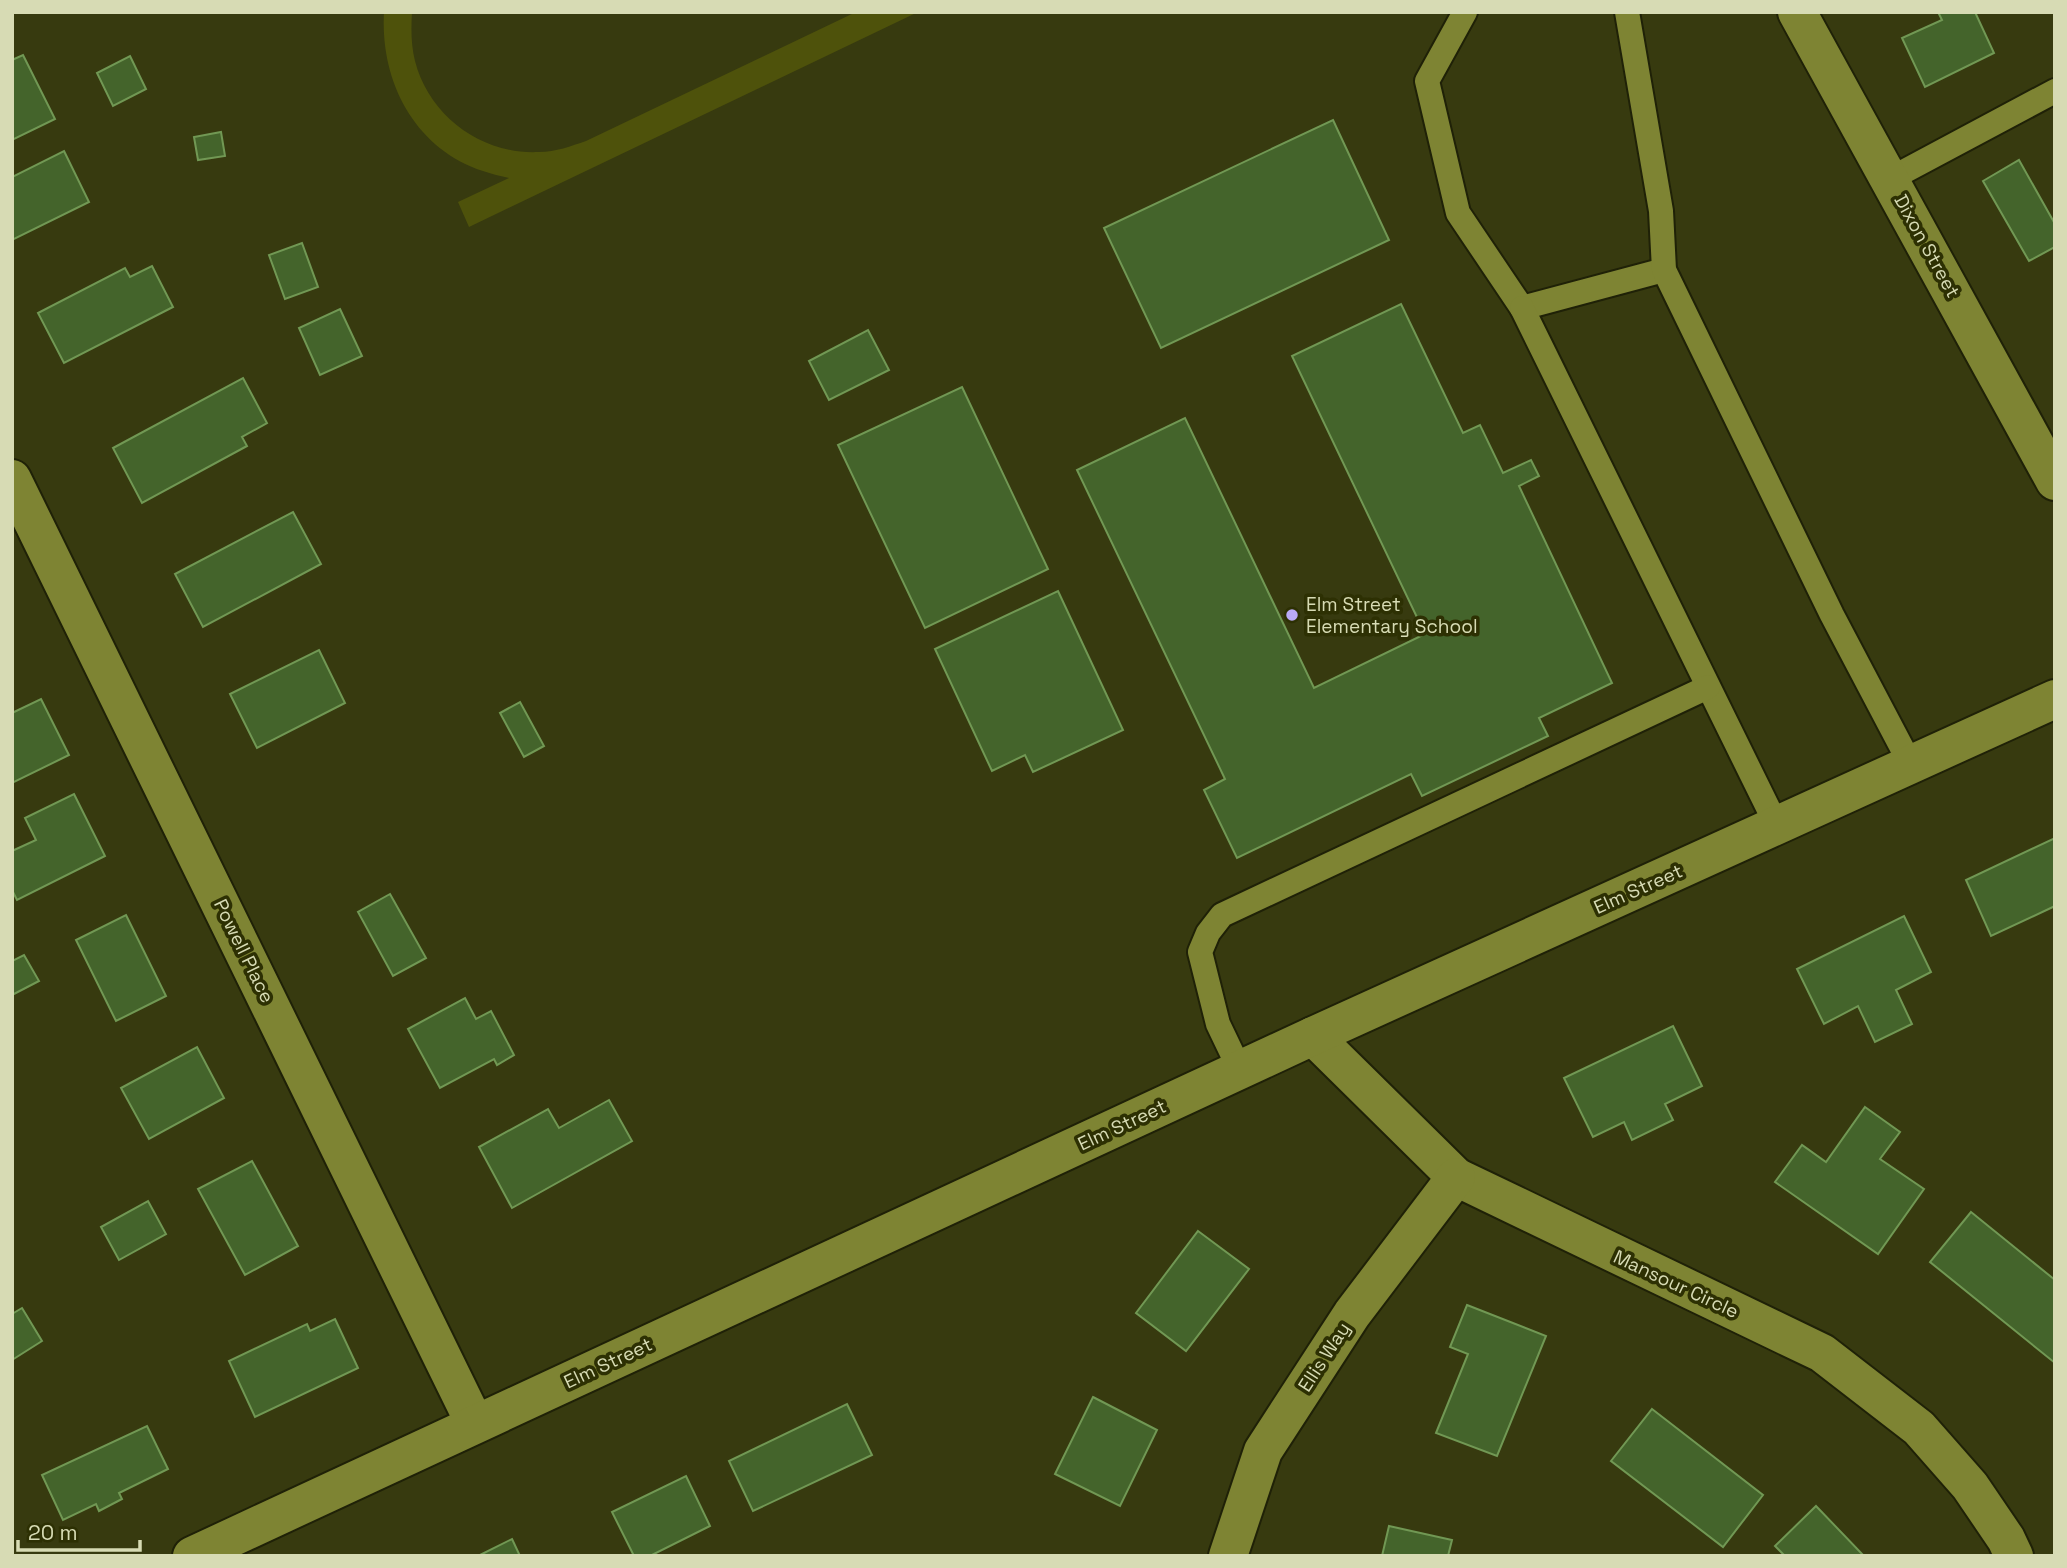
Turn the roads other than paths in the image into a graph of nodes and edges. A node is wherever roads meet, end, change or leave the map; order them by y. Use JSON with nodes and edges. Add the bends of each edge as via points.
{"nodes":[{"id":1,"x":1465,"y":12,"type":"edge"},
{"id":2,"x":1627,"y":12,"type":"edge"},
{"id":3,"x":1797,"y":12,"type":"edge"},
{"id":4,"x":2055,"y":91,"type":"edge"},
{"id":5,"x":1890,"y":179,"type":"junction"},
{"id":6,"x":1664,"y":270,"type":"junction"},
{"id":7,"x":1522,"y":308,"type":"junction"},
{"id":8,"x":12,"y":479,"type":"edge"},
{"id":9,"x":2055,"y":481,"type":"edge"},
{"id":10,"x":1708,"y":687,"type":"junction"},
{"id":11,"x":2055,"y":699,"type":"edge"},
{"id":12,"x":1911,"y":765,"type":"junction"},
{"id":13,"x":1777,"y":826,"type":"junction"},
{"id":14,"x":1313,"y":1036,"type":"junction"},
{"id":15,"x":1240,"y":1070,"type":"junction"},
{"id":16,"x":1456,"y":1177,"type":"junction"},
{"id":17,"x":475,"y":1424,"type":"junction"},
{"id":18,"x":192,"y":1556,"type":"edge"},
{"id":19,"x":1228,"y":1556,"type":"edge"},
{"id":20,"x":2014,"y":1556,"type":"edge"}],
"edges":[{"from":1,"to":7,"type":"lane","via":[[1427,81],[1458,214]]},
{"from":2,"to":6,"type":"lane","via":[[1661,211]]},
{"from":3,"to":5,"type":"street","name":"Dixon Street"},
{"from":4,"to":5,"type":"lane"},
{"from":5,"to":9,"type":"street","name":"Dixon Street"},
{"from":6,"to":7,"type":"lane"},
{"from":6,"to":12,"type":"lane","via":[[1832,615]]},
{"from":7,"to":10,"type":"lane"},
{"from":8,"to":17,"type":"street","name":"Powell Place"},
{"from":10,"to":13,"type":"lane"},
{"from":10,"to":15,"type":"lane","via":[[1222,915],[1200,952],[1218,1024]]},
{"from":11,"to":12,"type":"street","name":"Elm Street"},
{"from":12,"to":13,"type":"street","name":"Elm Street"},
{"from":13,"to":14,"type":"street","name":"Elm Street"},
{"from":14,"to":15,"type":"street","name":"Elm Street"},
{"from":14,"to":16,"type":"street","name":"Mansour Circle"},
{"from":15,"to":17,"type":"street","name":"Elm Street"},
{"from":16,"to":19,"type":"street","name":"Ellis Way","via":[[1352,1314],[1263,1451]]},
{"from":16,"to":20,"type":"street","name":"Mansour Circle","via":[[1822,1353],[1919,1428],[1970,1486]]},
{"from":17,"to":18,"type":"street","name":"Elm Street"}]}
